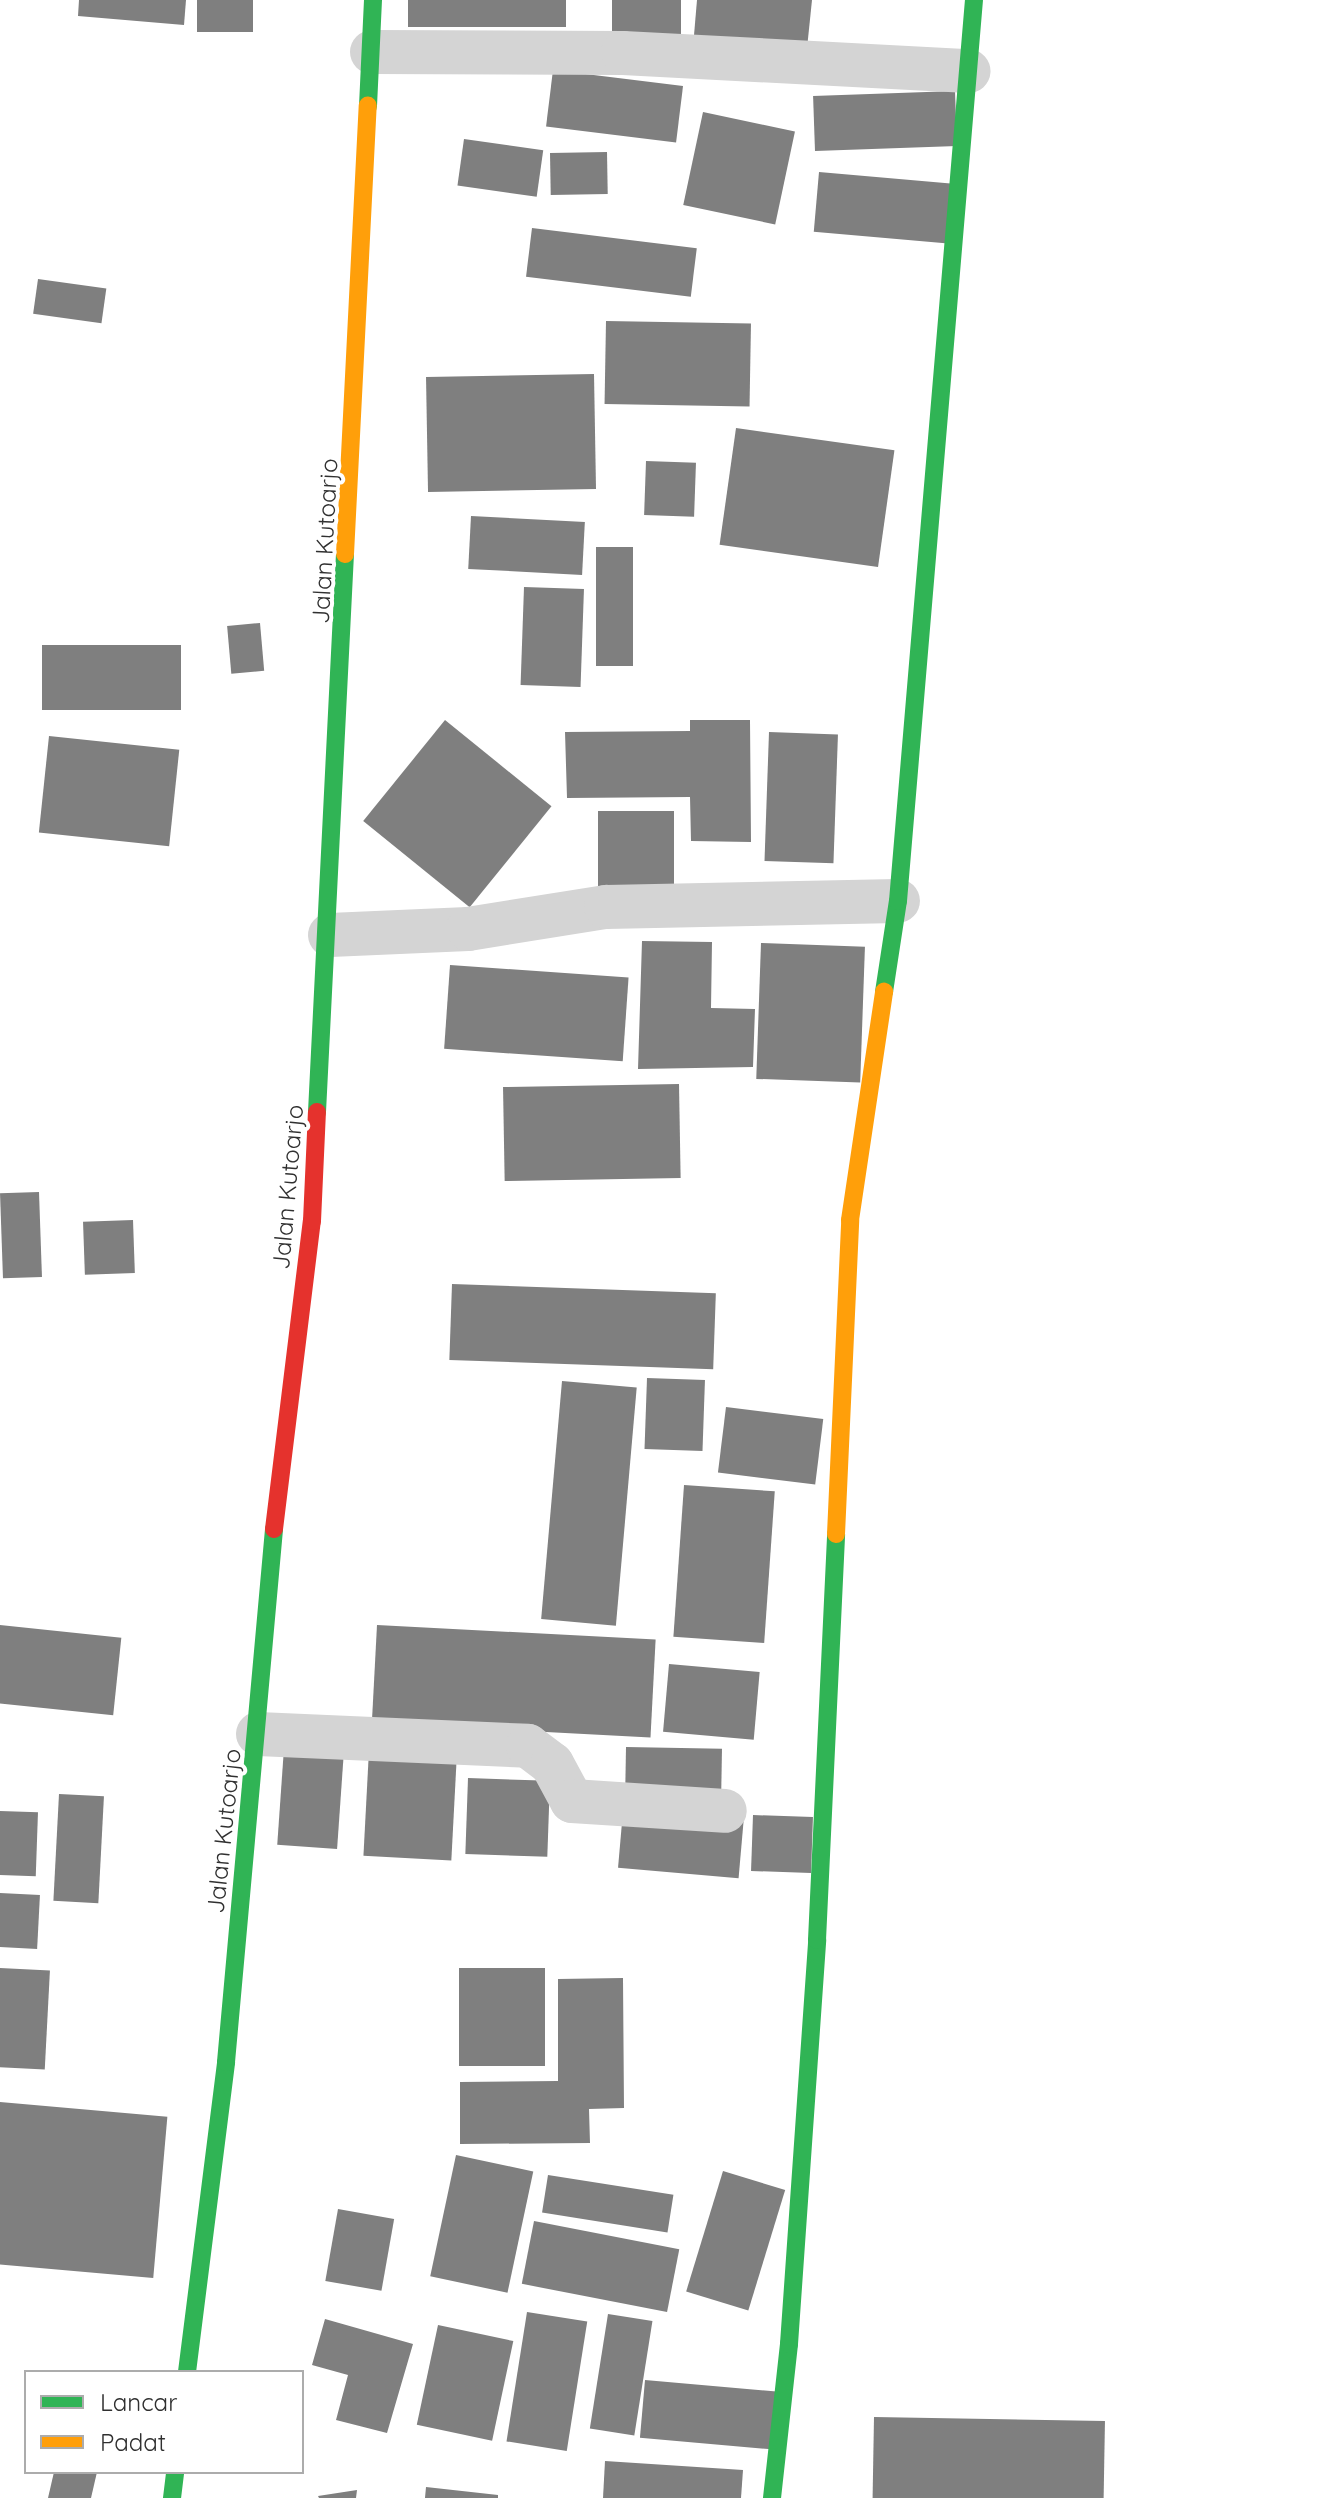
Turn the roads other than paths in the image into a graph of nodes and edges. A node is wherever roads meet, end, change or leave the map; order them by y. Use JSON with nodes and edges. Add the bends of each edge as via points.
{"nodes":[{"id":1,"x":373,"y":0,"type":"edge"},
{"id":2,"x":974,"y":0,"type":"edge"},
{"id":3,"x":372,"y":52,"type":"junction"},
{"id":4,"x":969,"y":71,"type":"junction"},
{"id":5,"x":898,"y":901,"type":"junction"},
{"id":6,"x":330,"y":935,"type":"junction"},
{"id":7,"x":258,"y":1734,"type":"junction"},
{"id":8,"x":725,"y":1811,"type":"dead end"},
{"id":9,"x":187,"y":2370,"type":"edge"},
{"id":10,"x":175,"y":2474,"type":"edge"},
{"id":11,"x":172,"y":2498,"type":"edge"},
{"id":12,"x":772,"y":2498,"type":"edge"}],
"edges":[{"from":1,"to":3,"type":"street","name":"Jalan Kutoarjo"},
{"from":2,"to":4,"type":"street"},
{"from":3,"to":4,"type":"street","via":[[623,53]]},
{"from":3,"to":6,"type":"street","name":"Jalan Kutoarjo"},
{"from":4,"to":5,"type":"street"},
{"from":5,"to":6,"type":"street","via":[[606,907],[468,929]]},
{"from":5,"to":12,"type":"street","via":[[850,1220],[817,1940],[789,2344]]},
{"from":6,"to":7,"type":"street","name":"Jalan Kutoarjo","via":[[312,1221],[264,1609]]},
{"from":7,"to":8,"type":"street","via":[[528,1746],[552,1764],[572,1801]]},
{"from":7,"to":9,"type":"street","name":"Jalan Kutoarjo","via":[[226,2062]]},
{"from":10,"to":11,"type":"street"}]}
